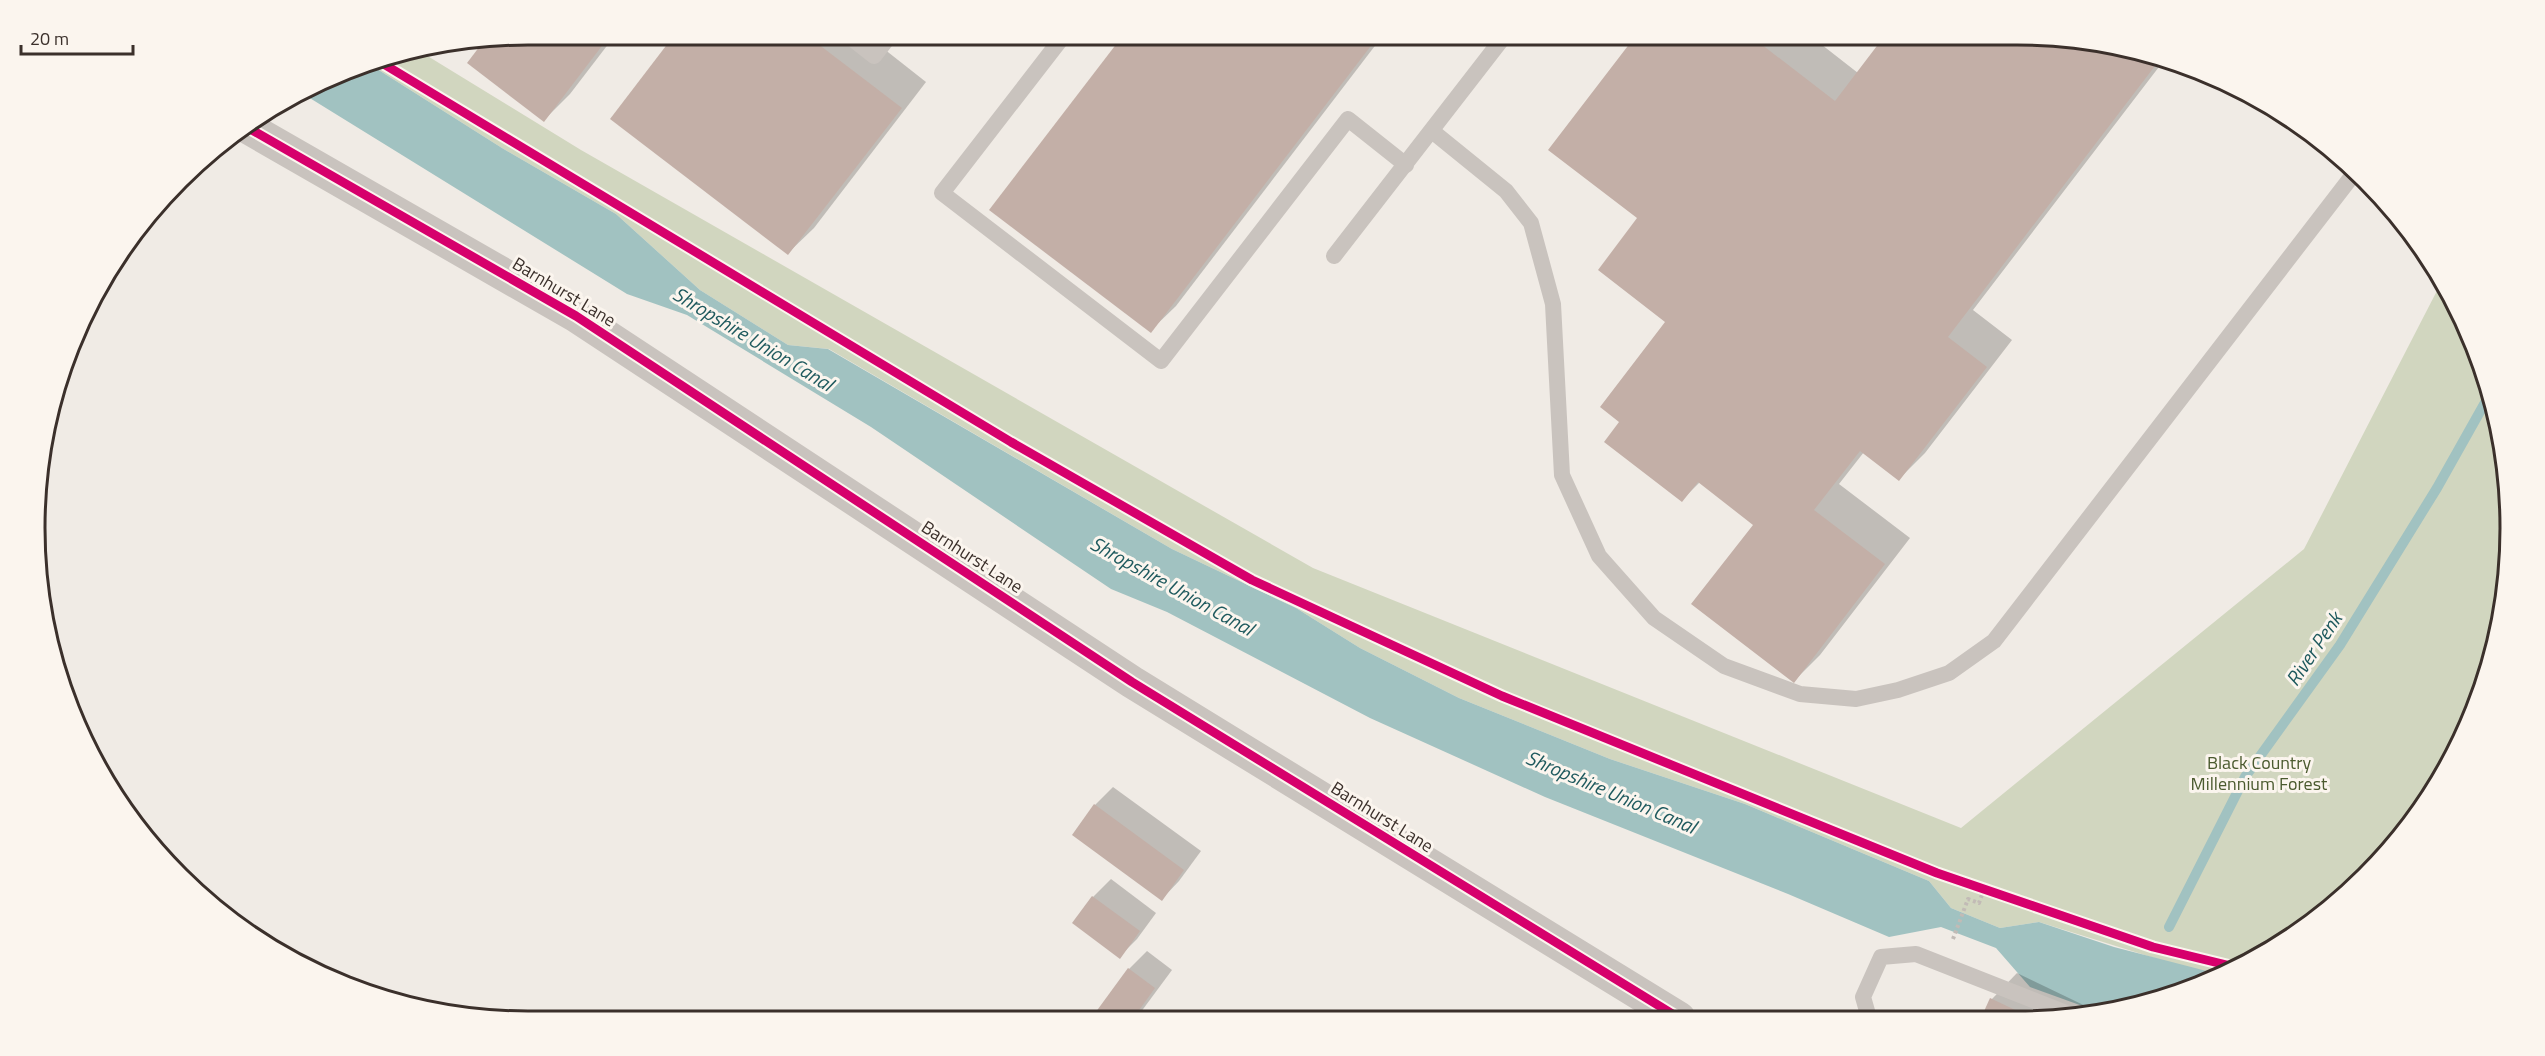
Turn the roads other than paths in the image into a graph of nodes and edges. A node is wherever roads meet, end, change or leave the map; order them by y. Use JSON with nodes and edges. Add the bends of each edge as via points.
{"nodes":[{"id":1,"x":860,"y":45,"type":"edge"},
{"id":2,"x":882,"y":45,"type":"edge"},
{"id":3,"x":1056,"y":45,"type":"edge"},
{"id":4,"x":1497,"y":45,"type":"edge"},
{"id":5,"x":253,"y":131,"type":"edge"},
{"id":6,"x":1431,"y":131,"type":"junction"},
{"id":7,"x":1406,"y":165,"type":"junction"},
{"id":8,"x":2350,"y":178,"type":"edge"},
{"id":9,"x":1334,"y":256,"type":"dead end"},
{"id":10,"x":2056,"y":1009,"type":"edge"},
{"id":11,"x":1668,"y":1011,"type":"edge"},
{"id":12,"x":1867,"y":1011,"type":"edge"}],
"edges":[{"from":1,"to":2,"type":"lane","via":[[874,56]]},
{"from":3,"to":7,"type":"lane","via":[[942,193],[1161,361],[1348,119]]},
{"from":4,"to":6,"type":"lane"},
{"from":5,"to":11,"type":"street","name":"Barnhurst Lane","via":[[576,316],[1132,682]]},
{"from":6,"to":7,"type":"lane"},
{"from":6,"to":8,"type":"lane","via":[[1506,191],[1530,223],[1553,304],[1562,475],[1599,556],[1654,618],[1724,666],[1800,694],[1856,699],[1949,673],[1994,641]]},
{"from":7,"to":9,"type":"lane"},
{"from":10,"to":12,"type":"lane","via":[[1916,954],[1881,957],[1863,997]]}]}
